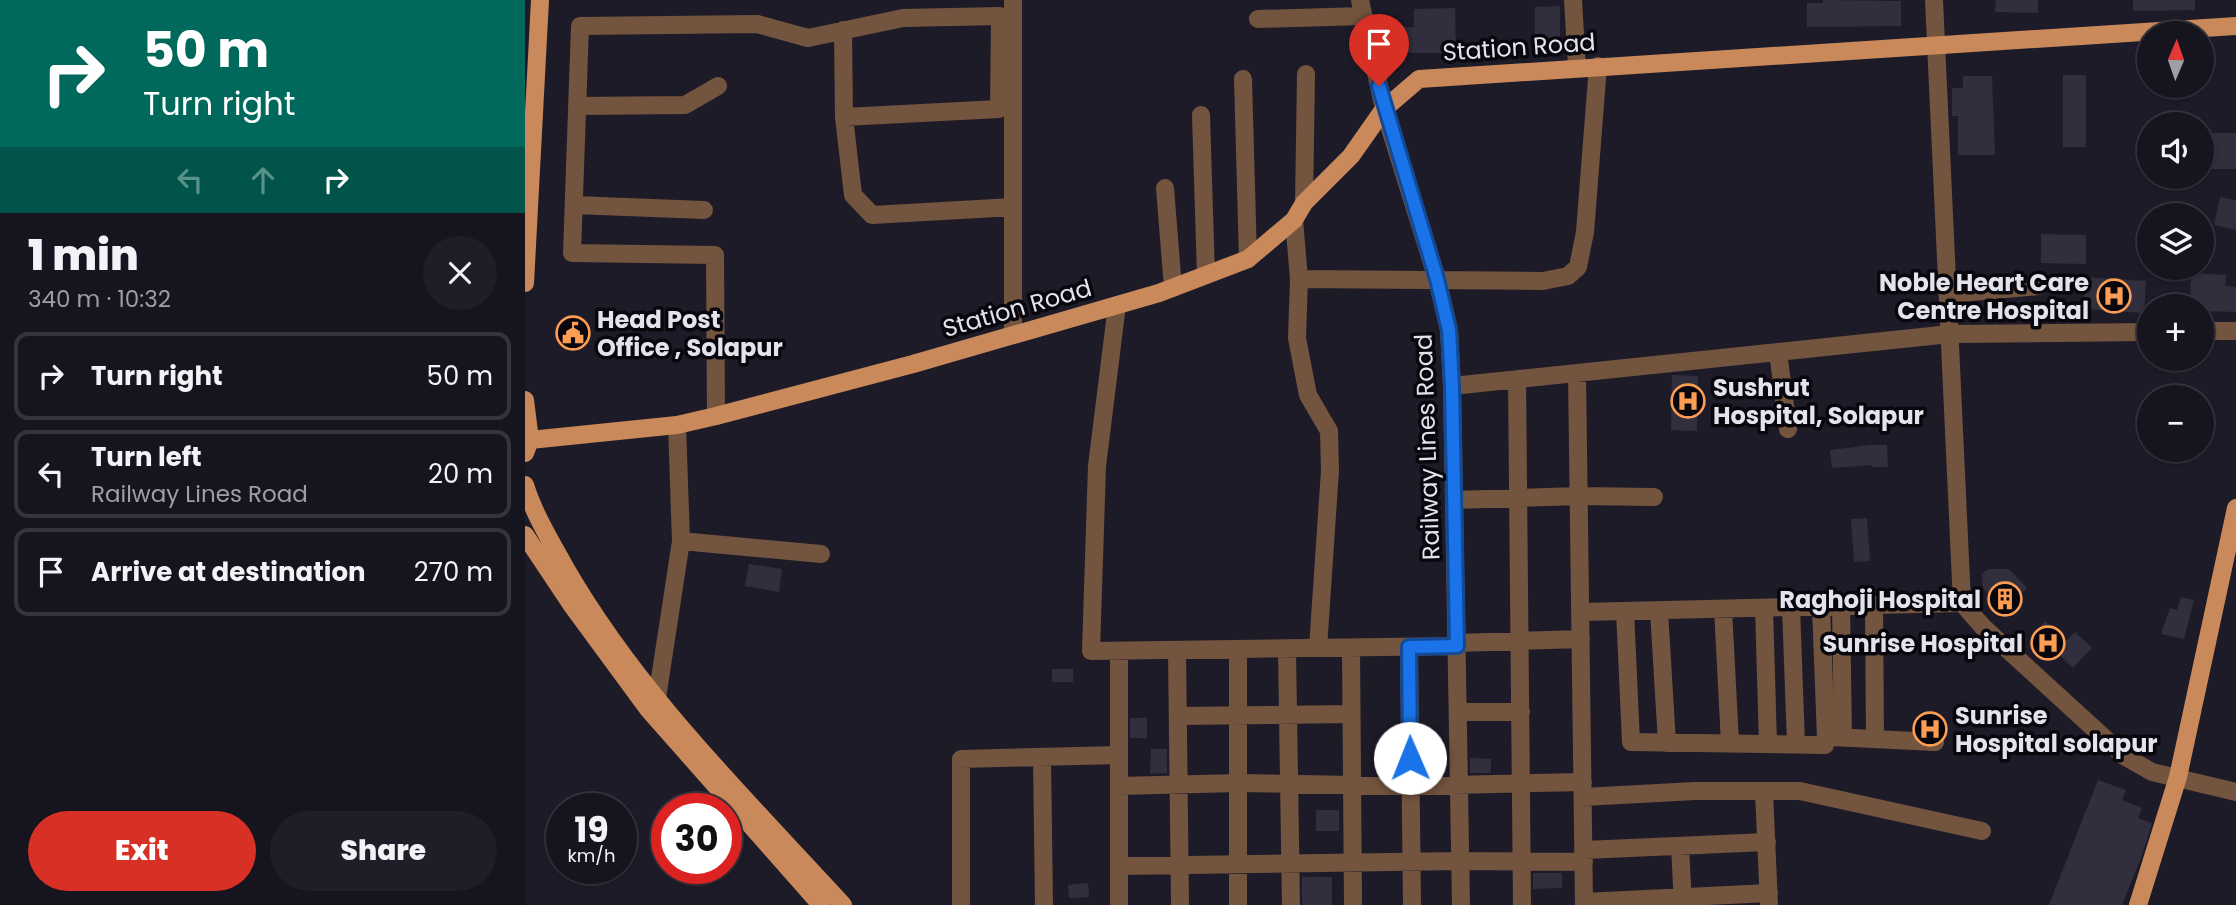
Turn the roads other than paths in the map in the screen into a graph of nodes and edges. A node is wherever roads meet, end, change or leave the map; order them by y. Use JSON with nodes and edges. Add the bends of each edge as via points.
{"nodes":[{"id":1,"x":540,"y":0,"type":"edge"},
{"id":2,"x":1013,"y":0,"type":"edge"},
{"id":3,"x":1573,"y":0,"type":"edge"},
{"id":4,"x":1934,"y":0,"type":"edge"},
{"id":5,"x":1362,"y":8,"type":"edge"},
{"id":6,"x":1258,"y":19,"type":"dead end"},
{"id":7,"x":2236,"y":26,"type":"edge"},
{"id":8,"x":843,"y":30,"type":"junction"},
{"id":9,"x":1936,"y":47,"type":"junction"},
{"id":10,"x":1598,"y":66,"type":"junction"},
{"id":11,"x":1577,"y":67,"type":"junction"},
{"id":12,"x":1306,"y":74,"type":"dead end"},
{"id":13,"x":1243,"y":79,"type":"dead end"},
{"id":14,"x":718,"y":86,"type":"dead end"},
{"id":15,"x":577,"y":106,"type":"junction"},
{"id":16,"x":1384,"y":109,"type":"junction"},
{"id":17,"x":1201,"y":115,"type":"dead end"},
{"id":18,"x":844,"y":117,"type":"junction"},
{"id":19,"x":1165,"y":188,"type":"dead end"},
{"id":20,"x":1304,"y":203,"type":"junction"},
{"id":21,"x":574,"y":205,"type":"junction"},
{"id":22,"x":1013,"y":207,"type":"junction"},
{"id":23,"x":704,"y":210,"type":"dead end"},
{"id":24,"x":1294,"y":220,"type":"junction"},
{"id":25,"x":1248,"y":259,"type":"junction"},
{"id":26,"x":1206,"y":275,"type":"junction"},
{"id":27,"x":1299,"y":279,"type":"junction"},
{"id":28,"x":1437,"y":279,"type":"junction"},
{"id":29,"x":525,"y":283,"type":"edge"},
{"id":30,"x":2039,"y":286,"type":"dead end"},
{"id":31,"x":1173,"y":288,"type":"junction"},
{"id":32,"x":1948,"y":294,"type":"junction"},
{"id":33,"x":1117,"y":305,"type":"junction"},
{"id":34,"x":2214,"y":331,"type":"edge"},
{"id":35,"x":2236,"y":331,"type":"edge"},
{"id":36,"x":2137,"y":332,"type":"edge"},
{"id":37,"x":1950,"y":334,"type":"junction"},
{"id":38,"x":1013,"y":335,"type":"junction"},
{"id":39,"x":1778,"y":352,"type":"junction"},
{"id":40,"x":1577,"y":373,"type":"junction"},
{"id":41,"x":1517,"y":379,"type":"junction"},
{"id":42,"x":1452,"y":386,"type":"junction"},
{"id":43,"x":525,"y":400,"type":"edge"},
{"id":44,"x":525,"y":416,"type":"edge"},
{"id":45,"x":716,"y":416,"type":"junction"},
{"id":46,"x":677,"y":425,"type":"junction"},
{"id":47,"x":1789,"y":429,"type":"dead end"},
{"id":48,"x":527,"y":446,"type":"edge"},
{"id":49,"x":525,"y":485,"type":"edge"},
{"id":50,"x":1579,"y":496,"type":"junction"},
{"id":51,"x":1654,"y":497,"type":"dead end"},
{"id":52,"x":1518,"y":498,"type":"junction"},
{"id":53,"x":1454,"y":500,"type":"junction"},
{"id":54,"x":2236,"y":508,"type":"edge"},
{"id":55,"x":525,"y":535,"type":"edge"},
{"id":56,"x":681,"y":541,"type":"junction"},
{"id":57,"x":821,"y":554,"type":"dead end"},
{"id":58,"x":1962,"y":603,"type":"junction"},
{"id":59,"x":1874,"y":605,"type":"junction"},
{"id":60,"x":1841,"y":606,"type":"junction"},
{"id":61,"x":1791,"y":607,"type":"junction"},
{"id":62,"x":1821,"y":607,"type":"junction"},
{"id":63,"x":1764,"y":608,"type":"junction"},
{"id":64,"x":1723,"y":609,"type":"junction"},
{"id":65,"x":1625,"y":611,"type":"junction"},
{"id":66,"x":1659,"y":611,"type":"junction"},
{"id":67,"x":1581,"y":612,"type":"junction"},
{"id":68,"x":1581,"y":639,"type":"junction"},
{"id":69,"x":1520,"y":641,"type":"junction"},
{"id":70,"x":1457,"y":645,"type":"junction"},
{"id":71,"x":1409,"y":647,"type":"junction"},
{"id":72,"x":1318,"y":648,"type":"junction"},
{"id":73,"x":1351,"y":648,"type":"junction"},
{"id":74,"x":1238,"y":649,"type":"junction"},
{"id":75,"x":1287,"y":649,"type":"junction"},
{"id":76,"x":1177,"y":650,"type":"junction"},
{"id":77,"x":1119,"y":651,"type":"junction"},
{"id":78,"x":657,"y":698,"type":"junction"},
{"id":79,"x":1458,"y":712,"type":"junction"},
{"id":80,"x":1521,"y":712,"type":"junction"},
{"id":81,"x":1288,"y":714,"type":"junction"},
{"id":82,"x":1352,"y":714,"type":"junction"},
{"id":83,"x":1238,"y":715,"type":"junction"},
{"id":84,"x":1178,"y":716,"type":"junction"},
{"id":85,"x":1834,"y":738,"type":"junction"},
{"id":86,"x":1875,"y":739,"type":"junction"},
{"id":87,"x":1935,"y":742,"type":"dead end"},
{"id":88,"x":1667,"y":743,"type":"junction"},
{"id":89,"x":1730,"y":743,"type":"junction"},
{"id":90,"x":1768,"y":744,"type":"junction"},
{"id":91,"x":1796,"y":744,"type":"junction"},
{"id":92,"x":1119,"y":755,"type":"junction"},
{"id":93,"x":1042,"y":757,"type":"junction"},
{"id":94,"x":2178,"y":777,"type":"junction"},
{"id":95,"x":1238,"y":782,"type":"junction"},
{"id":96,"x":1522,"y":783,"type":"junction"},
{"id":97,"x":1179,"y":784,"type":"junction"},
{"id":98,"x":1289,"y":784,"type":"junction"},
{"id":99,"x":1352,"y":784,"type":"junction"},
{"id":100,"x":1459,"y":785,"type":"junction"},
{"id":101,"x":1119,"y":786,"type":"junction"},
{"id":102,"x":1411,"y":786,"type":"junction"},
{"id":103,"x":1583,"y":789,"type":"junction"},
{"id":104,"x":1764,"y":792,"type":"junction"},
{"id":105,"x":2236,"y":792,"type":"edge"},
{"id":106,"x":1982,"y":831,"type":"dead end"},
{"id":107,"x":1767,"y":842,"type":"junction"},
{"id":108,"x":1680,"y":846,"type":"junction"},
{"id":109,"x":1584,"y":856,"type":"junction"},
{"id":110,"x":1412,"y":861,"type":"junction"},
{"id":111,"x":1460,"y":861,"type":"junction"},
{"id":112,"x":1522,"y":861,"type":"junction"},
{"id":113,"x":1353,"y":862,"type":"junction"},
{"id":114,"x":1290,"y":863,"type":"junction"},
{"id":115,"x":1238,"y":864,"type":"junction"},
{"id":116,"x":1179,"y":865,"type":"junction"},
{"id":117,"x":1119,"y":866,"type":"junction"},
{"id":118,"x":1769,"y":899,"type":"edge"},
{"id":119,"x":1683,"y":901,"type":"edge"},
{"id":120,"x":1584,"y":903,"type":"edge"},
{"id":121,"x":821,"y":905,"type":"edge"},
{"id":122,"x":843,"y":905,"type":"edge"},
{"id":123,"x":961,"y":905,"type":"edge"},
{"id":124,"x":1044,"y":905,"type":"edge"},
{"id":125,"x":1119,"y":905,"type":"edge"},
{"id":126,"x":1180,"y":905,"type":"edge"},
{"id":127,"x":1238,"y":905,"type":"edge"},
{"id":128,"x":1291,"y":905,"type":"edge"},
{"id":129,"x":1353,"y":905,"type":"edge"},
{"id":130,"x":1412,"y":905,"type":"edge"},
{"id":131,"x":1461,"y":905,"type":"edge"},
{"id":132,"x":1523,"y":905,"type":"edge"},
{"id":133,"x":2138,"y":905,"type":"edge"}],
"edges":[{"from":1,"to":29,"type":"main road"},
{"from":2,"to":22,"type":"street"},
{"from":3,"to":11,"type":"street"},
{"from":4,"to":9,"type":"street"},
{"from":5,"to":6,"type":"street"},
{"from":5,"to":16,"type":"street","name":"Railway Lines Road"},
{"from":7,"to":9,"type":"main road","name":"Station Road"},
{"from":8,"to":15,"type":"street","via":[[808,38],[757,24],[580,26]]},
{"from":8,"to":18,"type":"street"},
{"from":8,"to":18,"type":"street","via":[[903,18],[1000,16],[999,109]]},
{"from":9,"to":10,"type":"main road","name":"Station Road"},
{"from":9,"to":32,"type":"street"},
{"from":10,"to":11,"type":"main road","name":"Station Road"},
{"from":10,"to":28,"type":"street","via":[[1585,232],[1578,267],[1568,276],[1543,281]]},
{"from":11,"to":16,"type":"main road","name":"Station Road","via":[[1419,79]]},
{"from":12,"to":20,"type":"street"},
{"from":13,"to":25,"type":"street"},
{"from":14,"to":15,"type":"street","via":[[685,105]]},
{"from":15,"to":21,"type":"street"},
{"from":16,"to":20,"type":"main road","name":"Station Road","via":[[1351,156]]},
{"from":16,"to":28,"type":"street","name":"Railway Lines Road"},
{"from":17,"to":26,"type":"street"},
{"from":18,"to":22,"type":"street","via":[[853,195],[872,215]]},
{"from":19,"to":31,"type":"street"},
{"from":20,"to":24,"type":"main road","name":"Station Road"},
{"from":21,"to":23,"type":"street"},
{"from":21,"to":45,"type":"street","via":[[572,253],[715,255]]},
{"from":22,"to":38,"type":"street"},
{"from":24,"to":25,"type":"main road","name":"Station Road"},
{"from":24,"to":27,"type":"street"},
{"from":25,"to":26,"type":"main road","name":"Station Road"},
{"from":26,"to":31,"type":"main road","name":"Station Road"},
{"from":27,"to":28,"type":"street"},
{"from":27,"to":72,"type":"street","via":[[1297,338],[1307,396],[1329,431]]},
{"from":28,"to":42,"type":"street","name":"Railway Lines Road","via":[[1449,330]]},
{"from":30,"to":32,"type":"street"},
{"from":31,"to":33,"type":"main road","name":"Station Road"},
{"from":32,"to":37,"type":"street"},
{"from":33,"to":38,"type":"main road","name":"Station Road"},
{"from":33,"to":77,"type":"street","via":[[1097,466],[1091,651]]},
{"from":34,"to":35,"type":"street"},
{"from":36,"to":37,"type":"street"},
{"from":37,"to":39,"type":"street"},
{"from":37,"to":58,"type":"street"},
{"from":38,"to":45,"type":"main road","name":"Station Road"},
{"from":39,"to":40,"type":"street"},
{"from":39,"to":47,"type":"street"},
{"from":40,"to":41,"type":"street"},
{"from":40,"to":50,"type":"street"},
{"from":41,"to":42,"type":"street"},
{"from":41,"to":52,"type":"street"},
{"from":42,"to":53,"type":"street","name":"Railway Lines Road"},
{"from":43,"to":44,"type":"main road"},
{"from":44,"to":48,"type":"main road"},
{"from":45,"to":46,"type":"main road","name":"Station Road"},
{"from":46,"to":48,"type":"main road","name":"Station Road"},
{"from":46,"to":56,"type":"street"},
{"from":49,"to":78,"type":"main road","via":[[535,512],[589,608]]},
{"from":50,"to":51,"type":"street"},
{"from":50,"to":52,"type":"street"},
{"from":50,"to":67,"type":"street"},
{"from":52,"to":53,"type":"street"},
{"from":52,"to":69,"type":"street"},
{"from":53,"to":70,"type":"street","name":"Railway Lines Road"},
{"from":54,"to":94,"type":"main road"},
{"from":55,"to":121,"type":"main road","via":[[648,709]]},
{"from":56,"to":57,"type":"street"},
{"from":56,"to":78,"type":"street"},
{"from":58,"to":59,"type":"street"},
{"from":58,"to":94,"type":"street","via":[[2124,756],[2152,772]]},
{"from":59,"to":60,"type":"street"},
{"from":59,"to":86,"type":"street"},
{"from":60,"to":62,"type":"street"},
{"from":60,"to":85,"type":"street"},
{"from":61,"to":62,"type":"street"},
{"from":61,"to":63,"type":"street"},
{"from":61,"to":91,"type":"street"},
{"from":62,"to":85,"type":"street"},
{"from":63,"to":64,"type":"street"},
{"from":63,"to":90,"type":"street"},
{"from":64,"to":66,"type":"street"},
{"from":64,"to":89,"type":"street"},
{"from":65,"to":66,"type":"street"},
{"from":65,"to":67,"type":"street"},
{"from":65,"to":88,"type":"street","via":[[1631,742]]},
{"from":66,"to":88,"type":"street"},
{"from":67,"to":68,"type":"street"},
{"from":68,"to":69,"type":"street"},
{"from":68,"to":103,"type":"street"},
{"from":69,"to":70,"type":"street"},
{"from":69,"to":80,"type":"street"},
{"from":70,"to":71,"type":"street"},
{"from":70,"to":79,"type":"street","name":"Railway Lines Road"},
{"from":71,"to":73,"type":"street"},
{"from":71,"to":102,"type":"street"},
{"from":72,"to":73,"type":"street"},
{"from":72,"to":75,"type":"street"},
{"from":73,"to":82,"type":"street"},
{"from":74,"to":75,"type":"street"},
{"from":74,"to":76,"type":"street"},
{"from":74,"to":83,"type":"street"},
{"from":75,"to":81,"type":"street"},
{"from":76,"to":77,"type":"street"},
{"from":76,"to":84,"type":"street"},
{"from":77,"to":92,"type":"street"},
{"from":78,"to":122,"type":"main road"},
{"from":79,"to":80,"type":"street"},
{"from":79,"to":100,"type":"street","name":"Railway Lines Road"},
{"from":80,"to":96,"type":"street"},
{"from":81,"to":82,"type":"street"},
{"from":81,"to":83,"type":"street"},
{"from":81,"to":98,"type":"street"},
{"from":82,"to":99,"type":"street"},
{"from":83,"to":84,"type":"street"},
{"from":83,"to":95,"type":"street"},
{"from":84,"to":97,"type":"street"},
{"from":85,"to":86,"type":"street"},
{"from":85,"to":91,"type":"street","via":[[1825,745]]},
{"from":86,"to":87,"type":"street"},
{"from":88,"to":89,"type":"street"},
{"from":89,"to":90,"type":"street"},
{"from":90,"to":91,"type":"street"},
{"from":92,"to":93,"type":"street"},
{"from":92,"to":101,"type":"street"},
{"from":93,"to":123,"type":"street","via":[[961,759]]},
{"from":93,"to":124,"type":"street"},
{"from":94,"to":105,"type":"street"},
{"from":94,"to":133,"type":"main road"},
{"from":95,"to":97,"type":"street"},
{"from":95,"to":98,"type":"street"},
{"from":95,"to":115,"type":"street"},
{"from":96,"to":100,"type":"street"},
{"from":96,"to":103,"type":"street"},
{"from":96,"to":112,"type":"street"},
{"from":97,"to":101,"type":"street"},
{"from":97,"to":116,"type":"street"},
{"from":98,"to":99,"type":"street"},
{"from":98,"to":114,"type":"street"},
{"from":99,"to":102,"type":"street"},
{"from":99,"to":113,"type":"street"},
{"from":100,"to":102,"type":"street"},
{"from":100,"to":111,"type":"street","name":"Railway Lines Road"},
{"from":101,"to":117,"type":"street"},
{"from":102,"to":110,"type":"street"},
{"from":103,"to":104,"type":"street"},
{"from":103,"to":109,"type":"street"},
{"from":104,"to":106,"type":"street","via":[[1800,791]]},
{"from":104,"to":107,"type":"street"},
{"from":107,"to":108,"type":"street"},
{"from":107,"to":118,"type":"street"},
{"from":108,"to":109,"type":"street"},
{"from":108,"to":119,"type":"street"},
{"from":109,"to":112,"type":"street"},
{"from":109,"to":120,"type":"street"},
{"from":110,"to":111,"type":"street"},
{"from":110,"to":113,"type":"street"},
{"from":110,"to":130,"type":"street"},
{"from":111,"to":112,"type":"street"},
{"from":111,"to":131,"type":"street","name":"Railway Lines Road"},
{"from":112,"to":132,"type":"street"},
{"from":113,"to":114,"type":"street"},
{"from":113,"to":129,"type":"street"},
{"from":114,"to":115,"type":"street"},
{"from":114,"to":128,"type":"street"},
{"from":115,"to":116,"type":"street"},
{"from":115,"to":127,"type":"street"},
{"from":116,"to":117,"type":"street"},
{"from":116,"to":126,"type":"street"},
{"from":117,"to":125,"type":"street"},
{"from":118,"to":119,"type":"street"},
{"from":119,"to":120,"type":"street"}]}
